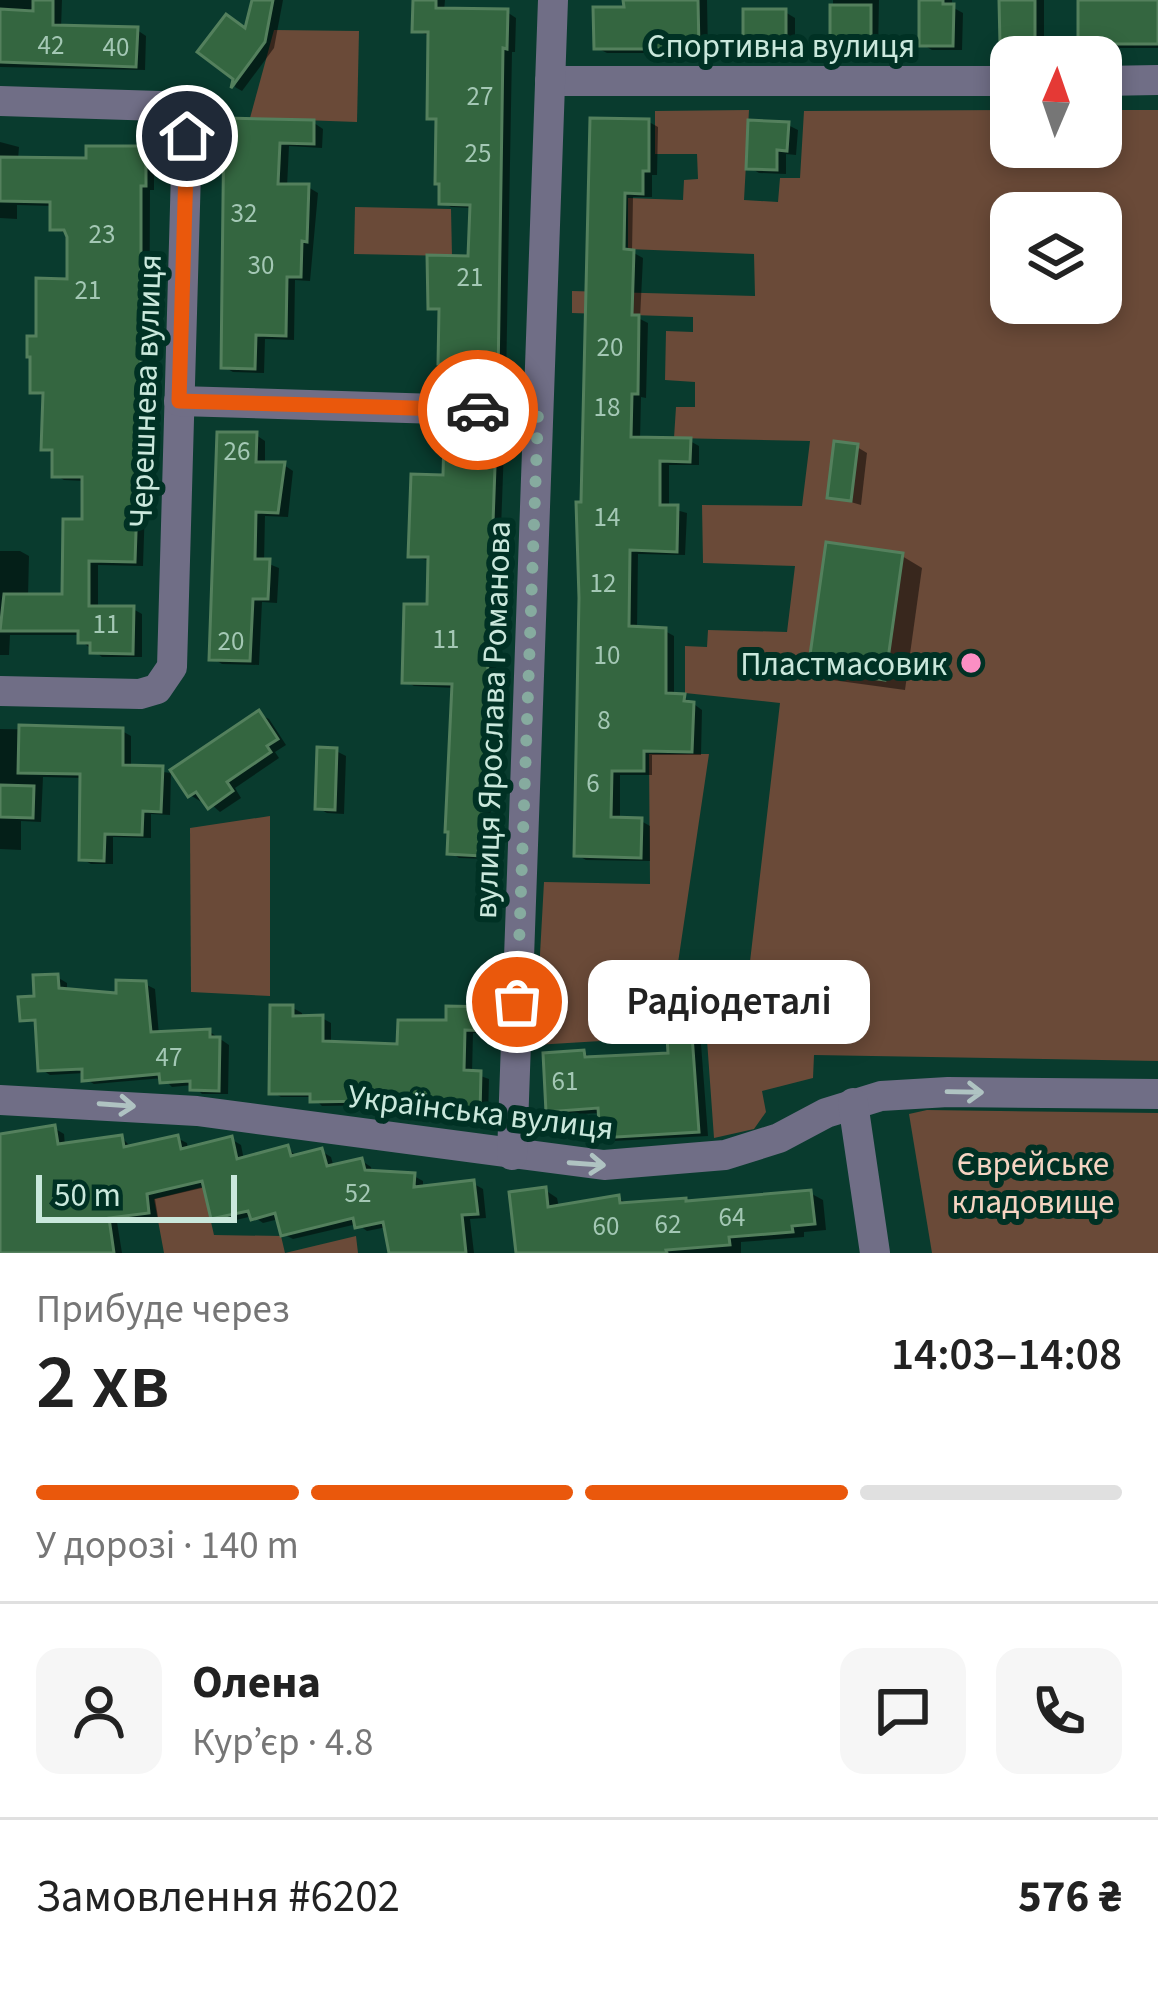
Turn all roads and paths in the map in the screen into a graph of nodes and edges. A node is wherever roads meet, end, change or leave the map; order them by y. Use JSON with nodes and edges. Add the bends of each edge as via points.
{"nodes":[{"id":1,"x":553,"y":0,"type":"edge"},
{"id":2,"x":1122,"y":80,"type":"edge"},
{"id":3,"x":1158,"y":80,"type":"edge"},
{"id":4,"x":550,"y":81,"type":"junction"},
{"id":5,"x":990,"y":81,"type":"edge"},
{"id":6,"x":0,"y":100,"type":"edge"},
{"id":7,"x":179,"y":401,"type":"junction"},
{"id":8,"x":538,"y":412,"type":"junction"},
{"id":9,"x":0,"y":691,"type":"edge"},
{"id":10,"x":1158,"y":1094,"type":"edge"},
{"id":11,"x":0,"y":1100,"type":"edge"},
{"id":12,"x":854,"y":1103,"type":"junction"},
{"id":13,"x":512,"y":1155,"type":"junction"},
{"id":14,"x":875,"y":1253,"type":"edge"}],
"edges":[{"from":1,"to":4,"type":"street","name":"вулиця Ярослава Романова"},
{"from":2,"to":3,"type":"street"},
{"from":4,"to":5,"type":"street","name":"Спортивна вулиця"},
{"from":4,"to":8,"type":"street","name":"вулиця Ярослава Романова"},
{"from":6,"to":7,"type":"street","name":"Черешнева вулиця","via":[[144,104],[183,122]]},
{"from":7,"to":8,"type":"street"},
{"from":7,"to":9,"type":"street","name":"Черешнева вулиця","via":[[167,679],[140,694]]},
{"from":8,"to":13,"type":"street","name":"вулиця Ярослава Романова"},
{"from":12,"to":10,"type":"street","name":"Українська вулиця","one_way":true,"via":[[947,1092]]},
{"from":11,"to":13,"type":"street","name":"Українська вулиця","one_way":true,"via":[[196,1111]]},
{"from":13,"to":12,"type":"street","name":"Українська вулиця","one_way":true,"via":[[604,1165],[724,1155]]},
{"from":12,"to":14,"type":"street"}]}
